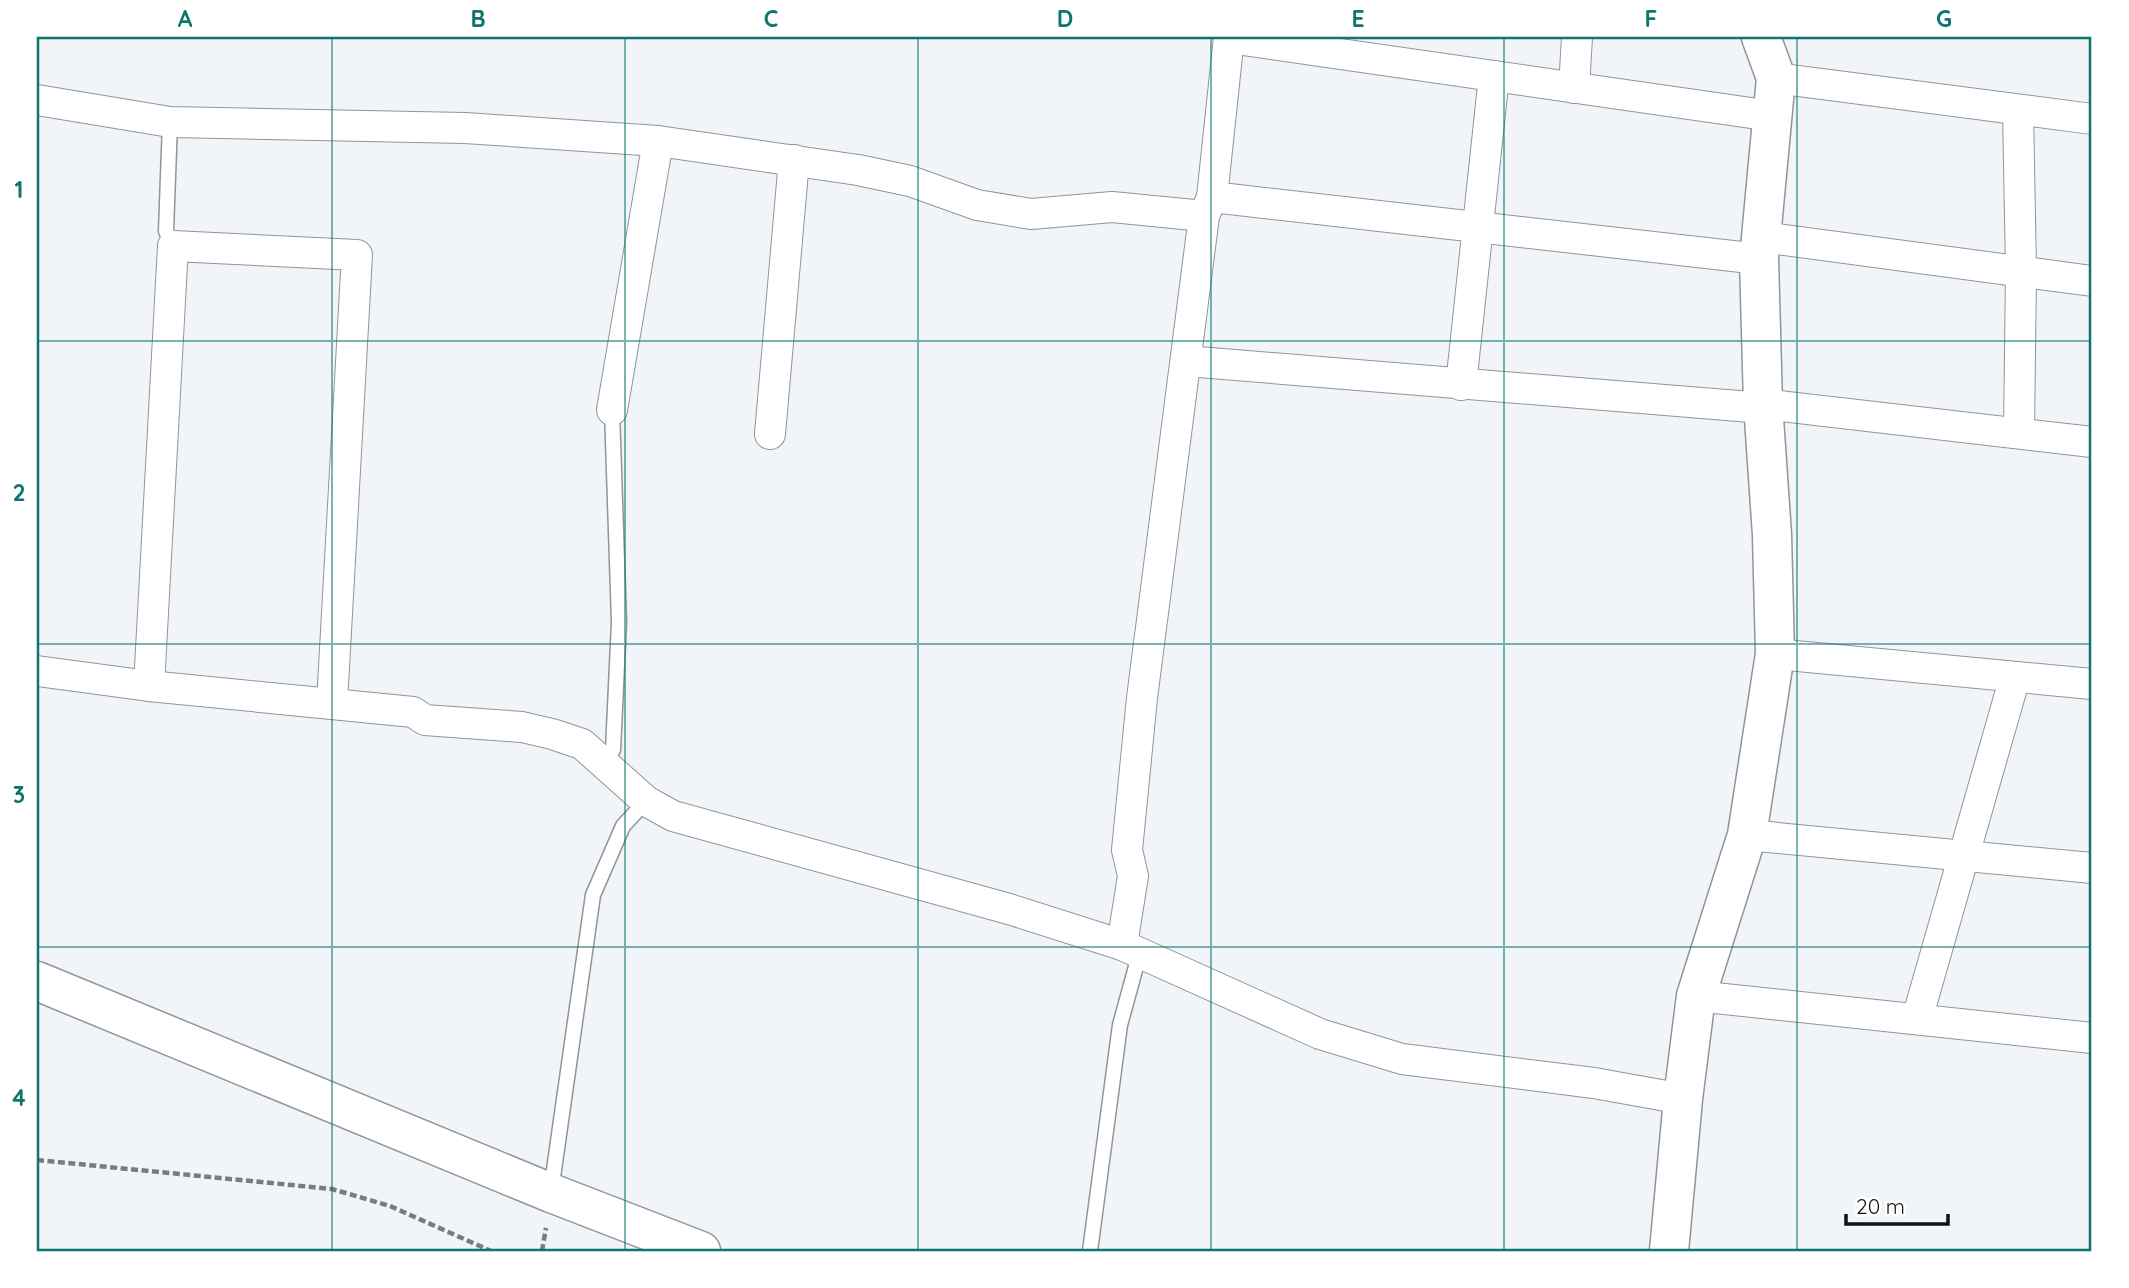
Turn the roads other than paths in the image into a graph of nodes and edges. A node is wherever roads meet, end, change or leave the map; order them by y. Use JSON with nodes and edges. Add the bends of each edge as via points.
{"nodes":[{"id":1,"x":1577,"y":37,"type":"edge"},
{"id":2,"x":1761,"y":37,"type":"edge"},
{"id":3,"x":1229,"y":38,"type":"edge"},
{"id":4,"x":1494,"y":76,"type":"junction"},
{"id":5,"x":1776,"y":78,"type":"junction"},
{"id":6,"x":1574,"y":88,"type":"junction"},
{"id":7,"x":37,"y":100,"type":"edge"},
{"id":8,"x":2018,"y":110,"type":"junction"},
{"id":9,"x":1772,"y":116,"type":"junction"},
{"id":10,"x":2092,"y":119,"type":"edge"},
{"id":11,"x":170,"y":122,"type":"junction"},
{"id":12,"x":658,"y":141,"type":"junction"},
{"id":13,"x":794,"y":160,"type":"junction"},
{"id":14,"x":1208,"y":207,"type":"junction"},
{"id":15,"x":1476,"y":227,"type":"junction"},
{"id":16,"x":173,"y":246,"type":"junction"},
{"id":17,"x":1760,"y":248,"type":"junction"},
{"id":18,"x":2021,"y":271,"type":"junction"},
{"id":19,"x":2092,"y":281,"type":"edge"},
{"id":20,"x":1186,"y":361,"type":"junction"},
{"id":21,"x":1461,"y":385,"type":"junction"},
{"id":22,"x":1763,"y":406,"type":"junction"},
{"id":23,"x":612,"y":410,"type":"joint"},
{"id":24,"x":2019,"y":433,"type":"junction"},
{"id":25,"x":770,"y":434,"type":"dead end"},
{"id":26,"x":2092,"y":442,"type":"edge"},
{"id":27,"x":1775,"y":654,"type":"junction"},
{"id":28,"x":37,"y":671,"type":"edge"},
{"id":29,"x":2015,"y":677,"type":"junction"},
{"id":30,"x":2092,"y":684,"type":"edge"},
{"id":31,"x":149,"y":686,"type":"junction"},
{"id":32,"x":332,"y":703,"type":"junction"},
{"id":33,"x":602,"y":763,"type":"junction"},
{"id":34,"x":646,"y":801,"type":"junction"},
{"id":35,"x":1747,"y":835,"type":"junction"},
{"id":36,"x":1965,"y":855,"type":"junction"},
{"id":37,"x":2092,"y":868,"type":"edge"},
{"id":38,"x":1131,"y":949,"type":"junction"},
{"id":39,"x":37,"y":981,"type":"edge"},
{"id":40,"x":1696,"y":996,"type":"junction"},
{"id":41,"x":1917,"y":1019,"type":"junction"},
{"id":42,"x":2092,"y":1038,"type":"edge"},
{"id":43,"x":1683,"y":1099,"type":"junction"},
{"id":44,"x":551,"y":1193,"type":"junction"},
{"id":45,"x":701,"y":1251,"type":"edge"},
{"id":46,"x":1090,"y":1251,"type":"edge"},
{"id":47,"x":1669,"y":1251,"type":"edge"}],
"edges":[{"from":1,"to":6,"type":"street"},
{"from":2,"to":5,"type":"street"},
{"from":3,"to":4,"type":"street"},
{"from":3,"to":14,"type":"street"},
{"from":4,"to":6,"type":"street"},
{"from":4,"to":15,"type":"street"},
{"from":5,"to":8,"type":"street"},
{"from":5,"to":9,"type":"street"},
{"from":6,"to":9,"type":"street"},
{"from":7,"to":11,"type":"street"},
{"from":8,"to":10,"type":"street"},
{"from":8,"to":18,"type":"street"},
{"from":9,"to":17,"type":"street"},
{"from":11,"to":12,"type":"street","via":[[465,128]]},
{"from":11,"to":16,"type":"lane","via":[[166,231]]},
{"from":12,"to":13,"type":"street"},
{"from":12,"to":23,"type":"street"},
{"from":13,"to":14,"type":"street","via":[[910,181],[976,205],[1031,214],[1112,207]]},
{"from":13,"to":25,"type":"street"},
{"from":14,"to":15,"type":"street"},
{"from":14,"to":20,"type":"street"},
{"from":15,"to":17,"type":"street"},
{"from":15,"to":21,"type":"street"},
{"from":16,"to":31,"type":"street"},
{"from":16,"to":32,"type":"street","via":[[357,255]]},
{"from":17,"to":18,"type":"street"},
{"from":17,"to":22,"type":"street"},
{"from":18,"to":19,"type":"street"},
{"from":18,"to":24,"type":"street"},
{"from":20,"to":21,"type":"street"},
{"from":20,"to":38,"type":"street","via":[[1127,850],[1133,876]]},
{"from":21,"to":22,"type":"street"},
{"from":22,"to":24,"type":"street"},
{"from":22,"to":27,"type":"street"},
{"from":23,"to":33,"type":"lane","via":[[619,635],[613,750]]},
{"from":24,"to":26,"type":"street"},
{"from":27,"to":29,"type":"street"},
{"from":27,"to":35,"type":"street"},
{"from":28,"to":31,"type":"street"},
{"from":29,"to":30,"type":"street"},
{"from":29,"to":36,"type":"street"},
{"from":31,"to":32,"type":"street"},
{"from":32,"to":33,"type":"street","via":[[413,712],[425,720],[522,727],[582,744]]},
{"from":33,"to":34,"type":"street"},
{"from":34,"to":38,"type":"street","via":[[673,816],[1009,909]]},
{"from":34,"to":44,"type":"lane","via":[[623,826],[593,895]]},
{"from":35,"to":36,"type":"street"},
{"from":35,"to":40,"type":"street"},
{"from":36,"to":37,"type":"street"},
{"from":36,"to":41,"type":"street"},
{"from":38,"to":43,"type":"street","via":[[1321,1034],[1402,1059]]},
{"from":38,"to":46,"type":"lane"},
{"from":39,"to":44,"type":"street"},
{"from":40,"to":41,"type":"street"},
{"from":40,"to":43,"type":"street"},
{"from":41,"to":42,"type":"street"},
{"from":43,"to":47,"type":"street"},
{"from":44,"to":45,"type":"street"}]}
